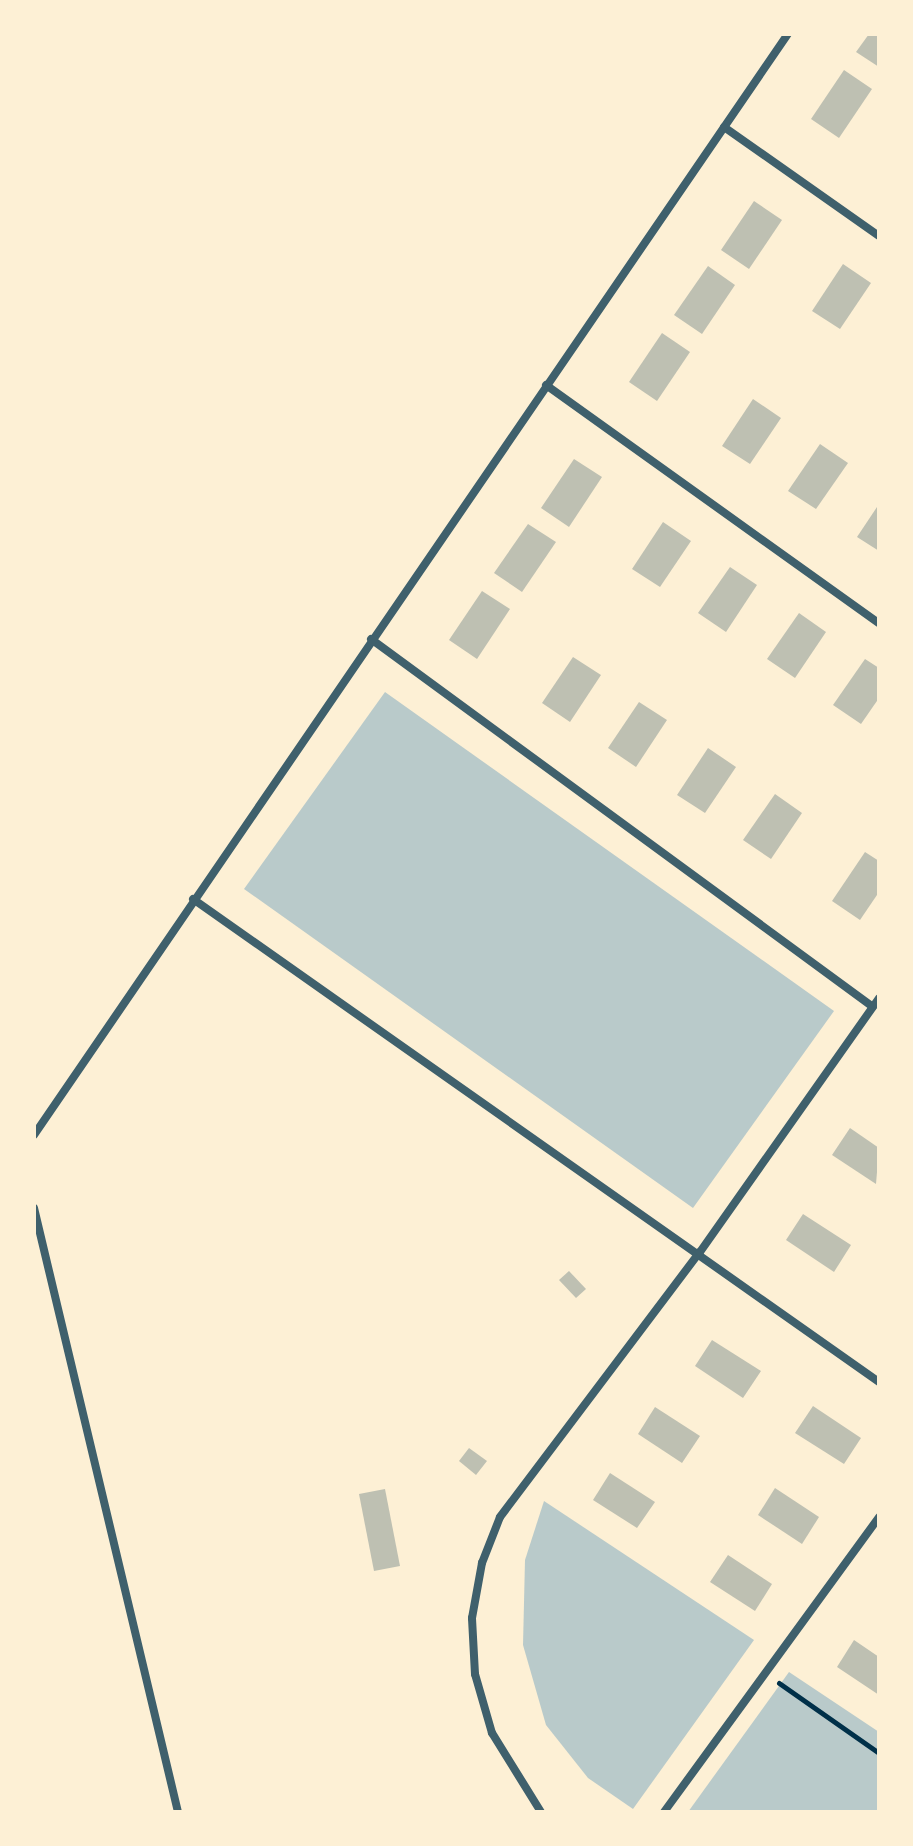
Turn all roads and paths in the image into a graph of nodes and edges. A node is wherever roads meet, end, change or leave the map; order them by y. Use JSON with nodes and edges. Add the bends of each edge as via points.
{"nodes":[{"id":1,"x":788,"y":34,"type":"edge"},
{"id":2,"x":724,"y":127,"type":"junction"},
{"id":3,"x":879,"y":236,"type":"edge"},
{"id":4,"x":546,"y":385,"type":"junction"},
{"id":5,"x":879,"y":623,"type":"edge"},
{"id":6,"x":371,"y":639,"type":"junction"},
{"id":7,"x":193,"y":899,"type":"junction"},
{"id":8,"x":879,"y":998,"type":"edge"},
{"id":9,"x":873,"y":1007,"type":"junction"},
{"id":10,"x":34,"y":1135,"type":"edge"},
{"id":11,"x":34,"y":1208,"type":"edge"},
{"id":12,"x":700,"y":1252,"type":"junction"},
{"id":13,"x":879,"y":1382,"type":"edge"},
{"id":14,"x":879,"y":1517,"type":"edge"},
{"id":15,"x":765,"y":1673,"type":"junction"},
{"id":16,"x":879,"y":1753,"type":"edge"},
{"id":17,"x":178,"y":1812,"type":"edge"},
{"id":18,"x":541,"y":1812,"type":"edge"},
{"id":19,"x":664,"y":1812,"type":"edge"}],
"edges":[{"from":1,"to":2,"type":"street"},
{"from":2,"to":3,"type":"street"},
{"from":2,"to":4,"type":"street"},
{"from":4,"to":5,"type":"street"},
{"from":4,"to":6,"type":"street"},
{"from":6,"to":7,"type":"street"},
{"from":6,"to":9,"type":"street"},
{"from":7,"to":10,"type":"street"},
{"from":7,"to":12,"type":"street"},
{"from":8,"to":9,"type":"street"},
{"from":9,"to":12,"type":"street"},
{"from":11,"to":17,"type":"street"},
{"from":12,"to":13,"type":"street"},
{"from":12,"to":18,"type":"street","via":[[500,1517],[482,1563],[472,1618],[475,1674],[492,1733]]},
{"from":14,"to":15,"type":"street"},
{"from":15,"to":16,"type":"path"},
{"from":15,"to":19,"type":"street"}]}
